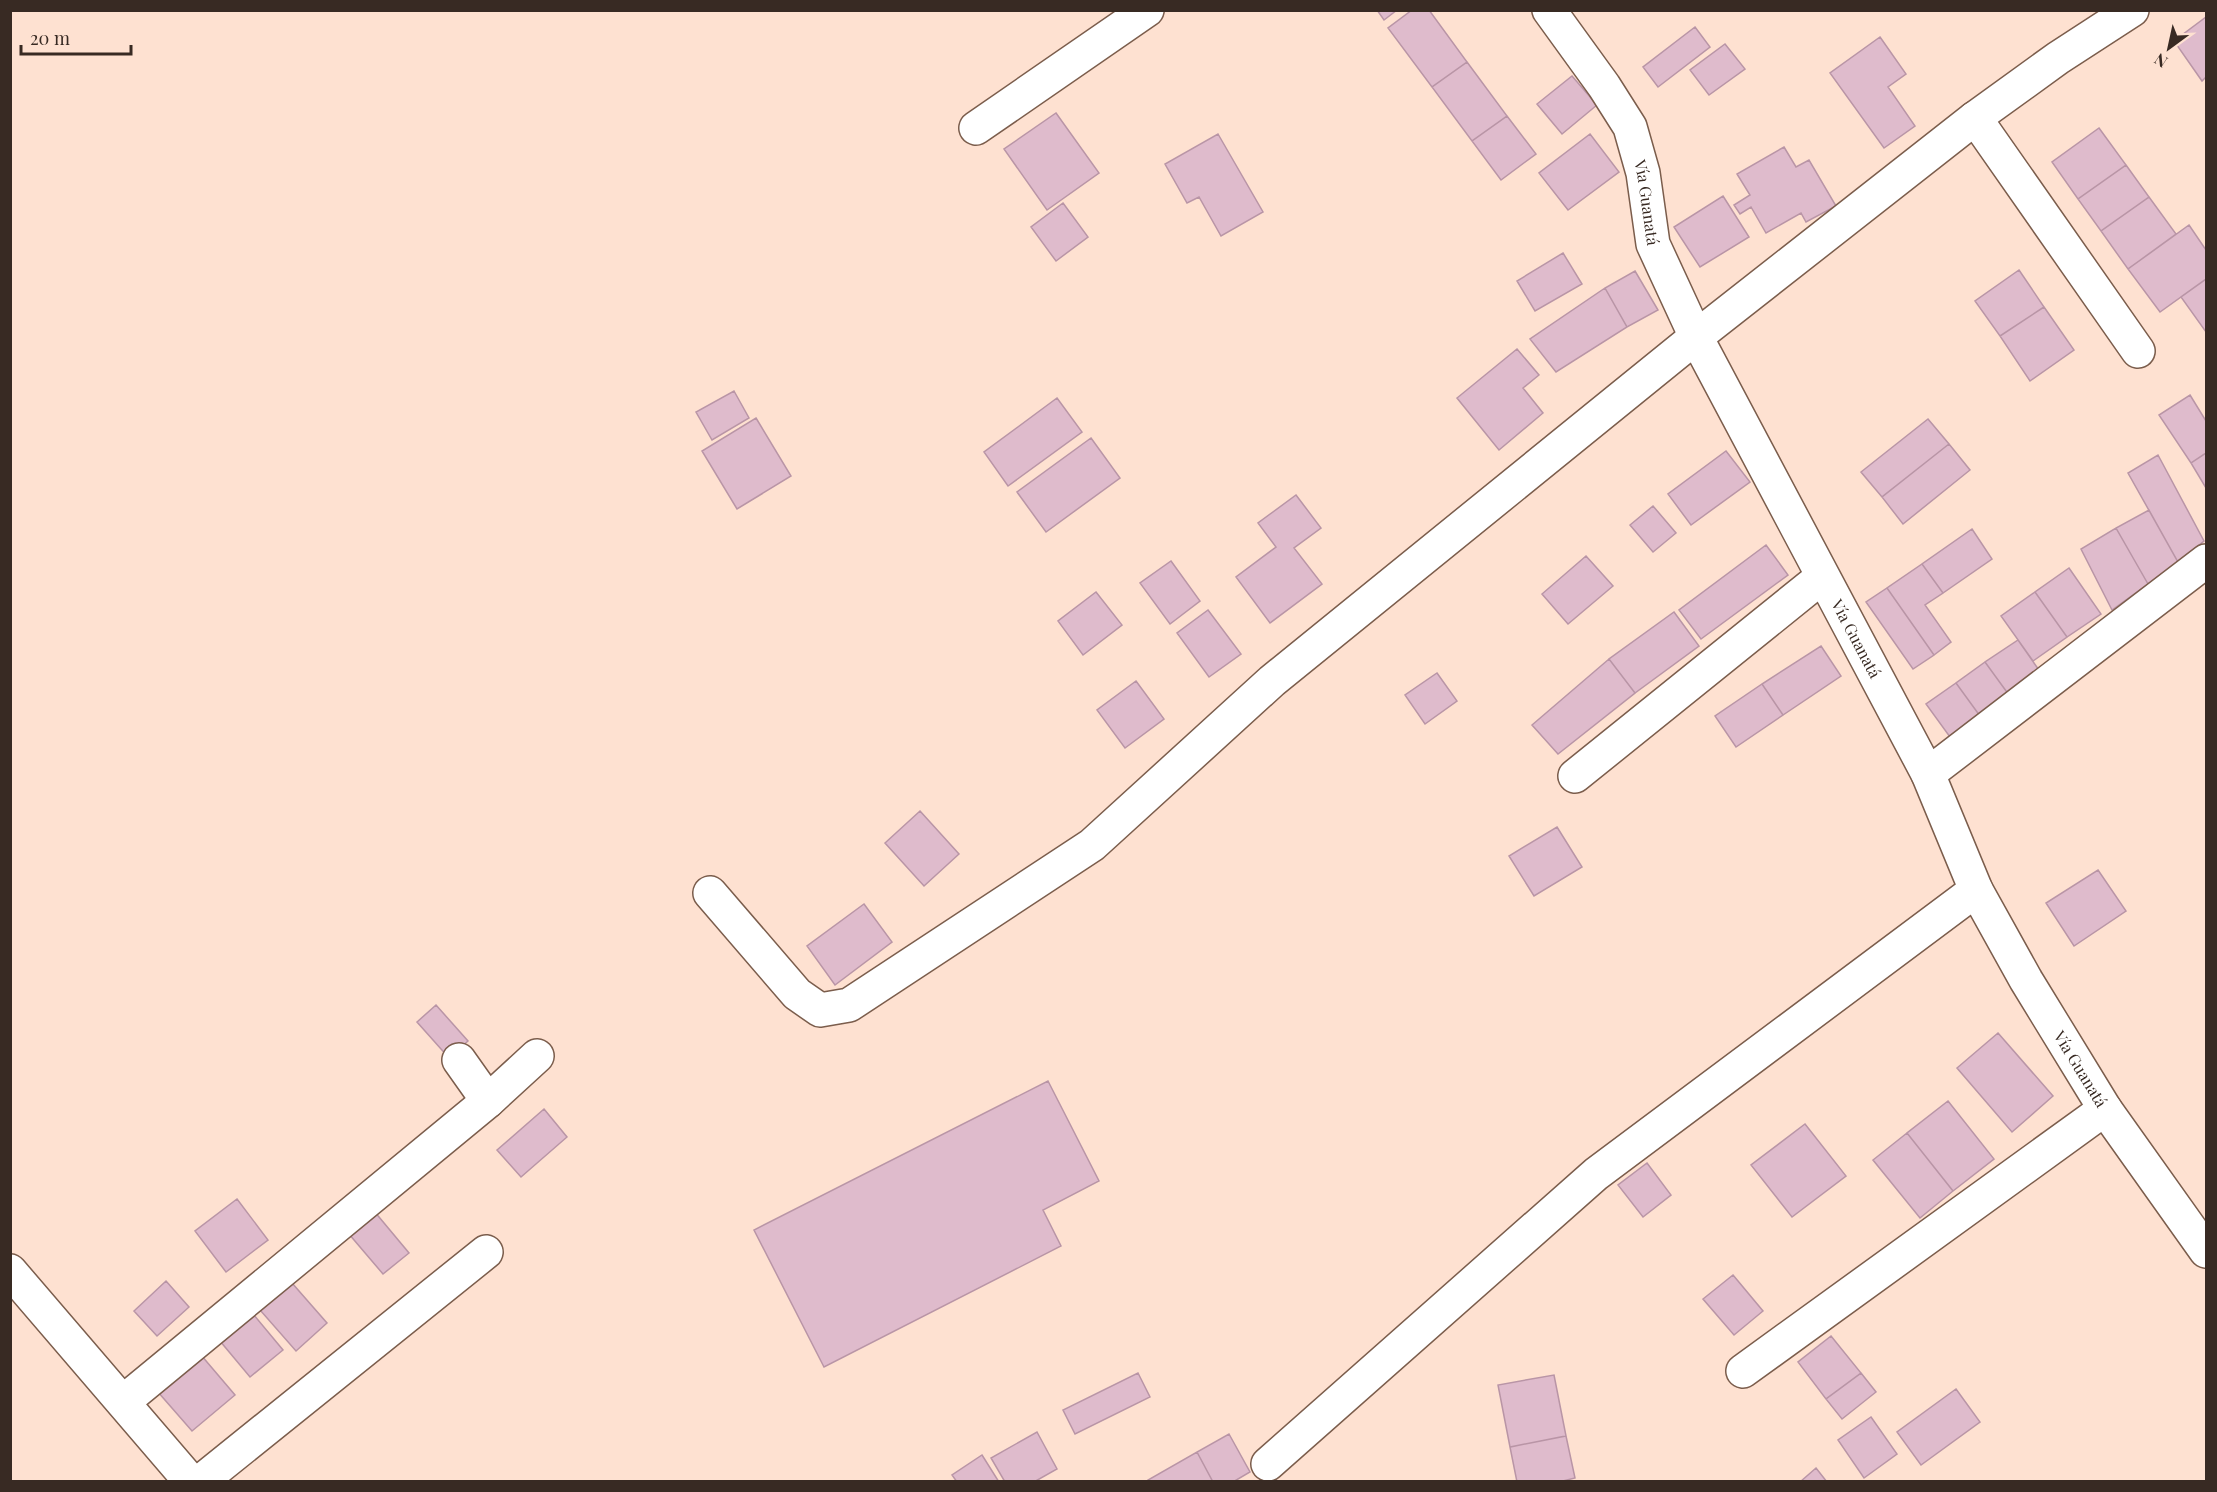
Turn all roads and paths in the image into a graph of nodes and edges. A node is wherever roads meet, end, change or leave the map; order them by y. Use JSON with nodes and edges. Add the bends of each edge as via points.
{"nodes":[{"id":1,"x":1147,"y":10,"type":"edge"},
{"id":2,"x":1549,"y":10,"type":"edge"},
{"id":3,"x":2132,"y":10,"type":"edge"},
{"id":4,"x":1975,"y":118,"type":"junction"},
{"id":5,"x":976,"y":128,"type":"dead end"},
{"id":6,"x":1696,"y":337,"type":"junction"},
{"id":7,"x":2138,"y":351,"type":"dead end"},
{"id":8,"x":2206,"y":561,"type":"edge"},
{"id":9,"x":1822,"y":577,"type":"junction"},
{"id":10,"x":1928,"y":774,"type":"junction"},
{"id":11,"x":1575,"y":776,"type":"dead end"},
{"id":12,"x":1976,"y":890,"type":"junction"},
{"id":13,"x":710,"y":893,"type":"dead end"},
{"id":14,"x":537,"y":1056,"type":"dead end"},
{"id":15,"x":459,"y":1060,"type":"dead end"},
{"id":16,"x":488,"y":1101,"type":"junction"},
{"id":17,"x":2105,"y":1109,"type":"junction"},
{"id":18,"x":2206,"y":1251,"type":"edge"},
{"id":19,"x":486,"y":1252,"type":"dead end"},
{"id":20,"x":10,"y":1271,"type":"edge"},
{"id":21,"x":1743,"y":1371,"type":"dead end"},
{"id":22,"x":123,"y":1402,"type":"junction"},
{"id":23,"x":1268,"y":1464,"type":"dead end"},
{"id":24,"x":191,"y":1482,"type":"edge"},
{"id":25,"x":200,"y":1482,"type":"edge"}],
"edges":[{"from":1,"to":5,"type":"street"},
{"from":2,"to":6,"type":"street","name":"Vía Guanatá","via":[[1630,127],[1643,173],[1653,244]]},
{"from":3,"to":4,"type":"street","via":[[2058,57]]},
{"from":4,"to":6,"type":"street"},
{"from":4,"to":7,"type":"street"},
{"from":6,"to":9,"type":"street","name":"Vía Guanatá"},
{"from":6,"to":13,"type":"street","via":[[1272,681],[1092,845],[849,1005],[820,1011],[797,994]]},
{"from":8,"to":10,"type":"street"},
{"from":9,"to":10,"type":"street","name":"Vía Guanatá"},
{"from":9,"to":11,"type":"street"},
{"from":10,"to":12,"type":"street","name":"Vía Guanatá"},
{"from":12,"to":17,"type":"street","name":"Vía Guanatá"},
{"from":12,"to":23,"type":"street","via":[[1596,1174]]},
{"from":14,"to":16,"type":"street"},
{"from":15,"to":16,"type":"street"},
{"from":16,"to":22,"type":"street"},
{"from":17,"to":18,"type":"street","name":"Vía Guanatá"},
{"from":17,"to":21,"type":"street"},
{"from":19,"to":25,"type":"street"},
{"from":20,"to":22,"type":"street"},
{"from":22,"to":24,"type":"street"}]}
